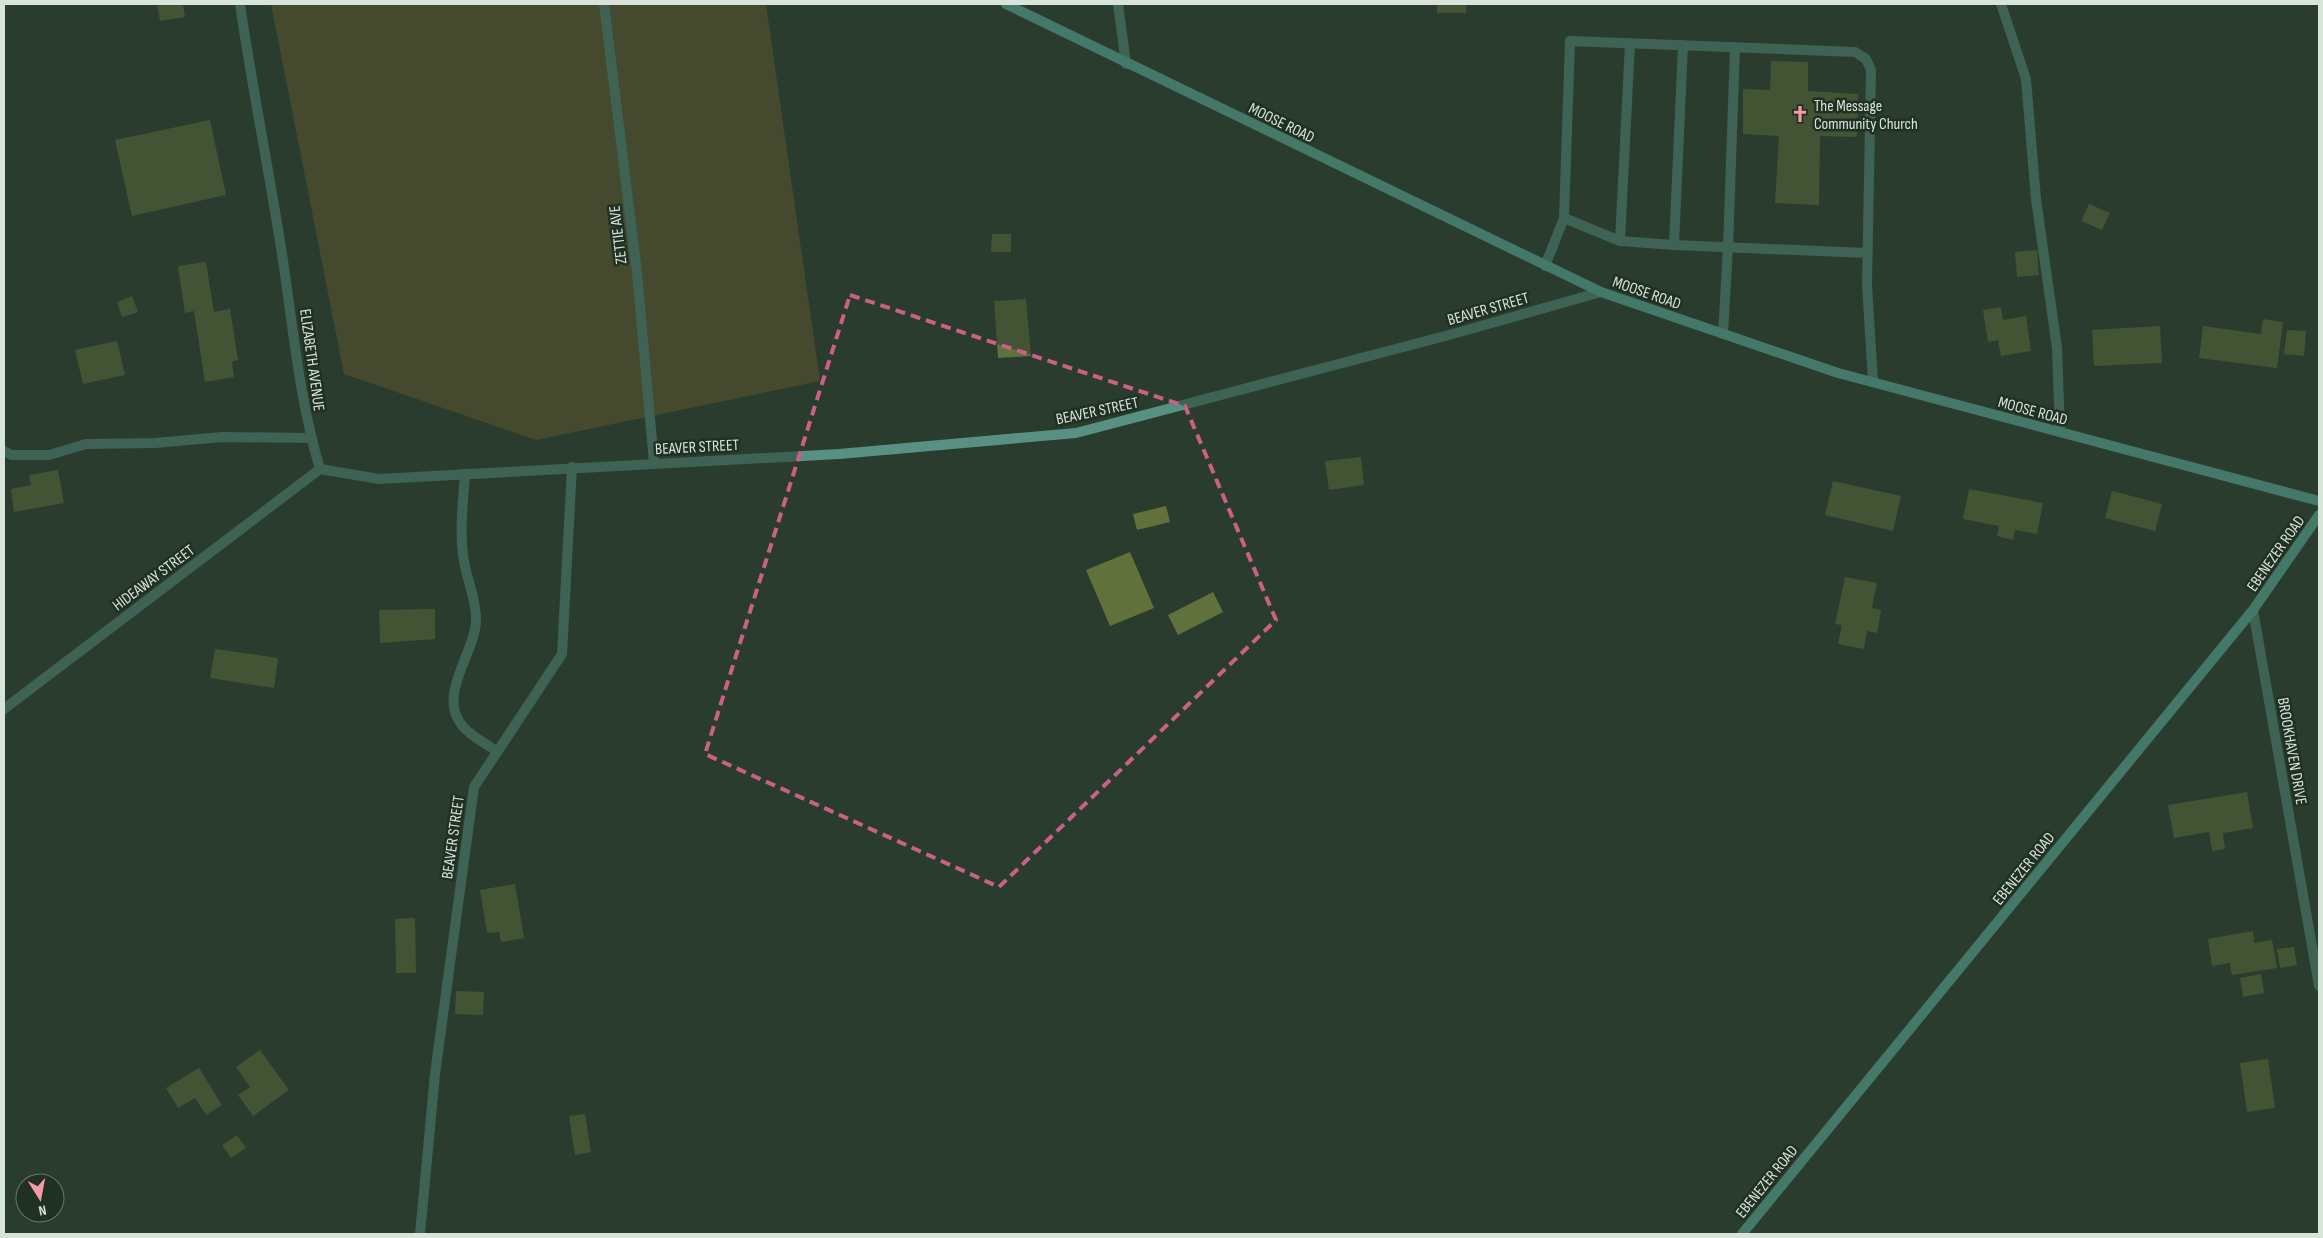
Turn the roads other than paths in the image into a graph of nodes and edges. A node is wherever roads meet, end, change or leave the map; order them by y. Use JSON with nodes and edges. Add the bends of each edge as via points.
{"nodes":[{"id":1,"x":240,"y":4,"type":"edge"},
{"id":2,"x":604,"y":4,"type":"edge"},
{"id":3,"x":1006,"y":4,"type":"edge"},
{"id":4,"x":1118,"y":4,"type":"edge"},
{"id":5,"x":2002,"y":4,"type":"edge"},
{"id":6,"x":1630,"y":43,"type":"junction"},
{"id":7,"x":1683,"y":45,"type":"junction"},
{"id":8,"x":1735,"y":47,"type":"junction"},
{"id":9,"x":1126,"y":64,"type":"junction"},
{"id":10,"x":1564,"y":218,"type":"junction"},
{"id":11,"x":1620,"y":241,"type":"junction"},
{"id":12,"x":1674,"y":245,"type":"junction"},
{"id":13,"x":1728,"y":248,"type":"junction"},
{"id":14,"x":1867,"y":253,"type":"junction"},
{"id":15,"x":1545,"y":266,"type":"junction"},
{"id":16,"x":1601,"y":292,"type":"junction"},
{"id":17,"x":1723,"y":334,"type":"junction"},
{"id":18,"x":1873,"y":382,"type":"junction"},
{"id":19,"x":2060,"y":432,"type":"junction"},
{"id":20,"x":310,"y":438,"type":"junction"},
{"id":21,"x":4,"y":451,"type":"edge"},
{"id":22,"x":654,"y":463,"type":"junction"},
{"id":23,"x":572,"y":467,"type":"junction"},
{"id":24,"x":320,"y":469,"type":"junction"},
{"id":25,"x":465,"y":474,"type":"junction"},
{"id":26,"x":2319,"y":501,"type":"edge"},
{"id":27,"x":2319,"y":515,"type":"edge"},
{"id":28,"x":2253,"y":610,"type":"junction"},
{"id":29,"x":4,"y":709,"type":"edge"},
{"id":30,"x":497,"y":751,"type":"junction"},
{"id":31,"x":2319,"y":986,"type":"edge"},
{"id":32,"x":420,"y":1234,"type":"edge"},
{"id":33,"x":1742,"y":1234,"type":"edge"}],
"edges":[{"from":1,"to":20,"type":"street","name":"ELIZABETH AVENUE"},
{"from":2,"to":22,"type":"street","name":"ZETTIE AVE","via":[[637,273]]},
{"from":3,"to":9,"type":"street","name":"MOOSE ROAD"},
{"from":4,"to":9,"type":"street"},
{"from":5,"to":19,"type":"street","via":[[2026,79],[2036,199],[2056,348]]},
{"from":6,"to":7,"type":"street"},
{"from":6,"to":10,"type":"street","via":[[1570,41]]},
{"from":6,"to":11,"type":"street"},
{"from":7,"to":8,"type":"street"},
{"from":7,"to":12,"type":"street"},
{"from":8,"to":13,"type":"street"},
{"from":8,"to":14,"type":"street","via":[[1855,52],[1866,59],[1871,70]]},
{"from":9,"to":15,"type":"street","name":"MOOSE ROAD"},
{"from":10,"to":11,"type":"street"},
{"from":10,"to":15,"type":"street"},
{"from":11,"to":12,"type":"street"},
{"from":12,"to":13,"type":"street"},
{"from":13,"to":14,"type":"street"},
{"from":13,"to":17,"type":"street"},
{"from":14,"to":18,"type":"street"},
{"from":15,"to":16,"type":"street","name":"MOOSE ROAD"},
{"from":16,"to":17,"type":"street","name":"MOOSE ROAD"},
{"from":16,"to":22,"type":"street","name":"BEAVER STREET","via":[[1076,433],[839,454]]},
{"from":17,"to":18,"type":"street","name":"MOOSE ROAD"},
{"from":18,"to":19,"type":"street","name":"MOOSE ROAD"},
{"from":19,"to":26,"type":"street","name":"MOOSE ROAD"},
{"from":20,"to":21,"type":"street","via":[[222,437],[155,443],[86,444],[49,455],[11,455]]},
{"from":20,"to":24,"type":"street","name":"ELIZABETH AVENUE"},
{"from":22,"to":23,"type":"street","name":"BEAVER STREET"},
{"from":23,"to":25,"type":"street"},
{"from":23,"to":30,"type":"street","name":"BEAVER STREET","via":[[562,654]]},
{"from":24,"to":25,"type":"street","via":[[380,479]]},
{"from":24,"to":29,"type":"street","name":"HIDEAWAY STREET"},
{"from":25,"to":30,"type":"street","via":[[460,535],[476,620],[472,645],[458,678],[454,698],[456,716],[472,735]]},
{"from":27,"to":28,"type":"street","name":"EBENEZER ROAD"},
{"from":28,"to":31,"type":"street","name":"BROOKHAVEN DRIVE"},
{"from":28,"to":33,"type":"street","name":"EBENEZER ROAD"},
{"from":30,"to":32,"type":"street","name":"BEAVER STREET","via":[[474,787],[435,1074]]}]}
